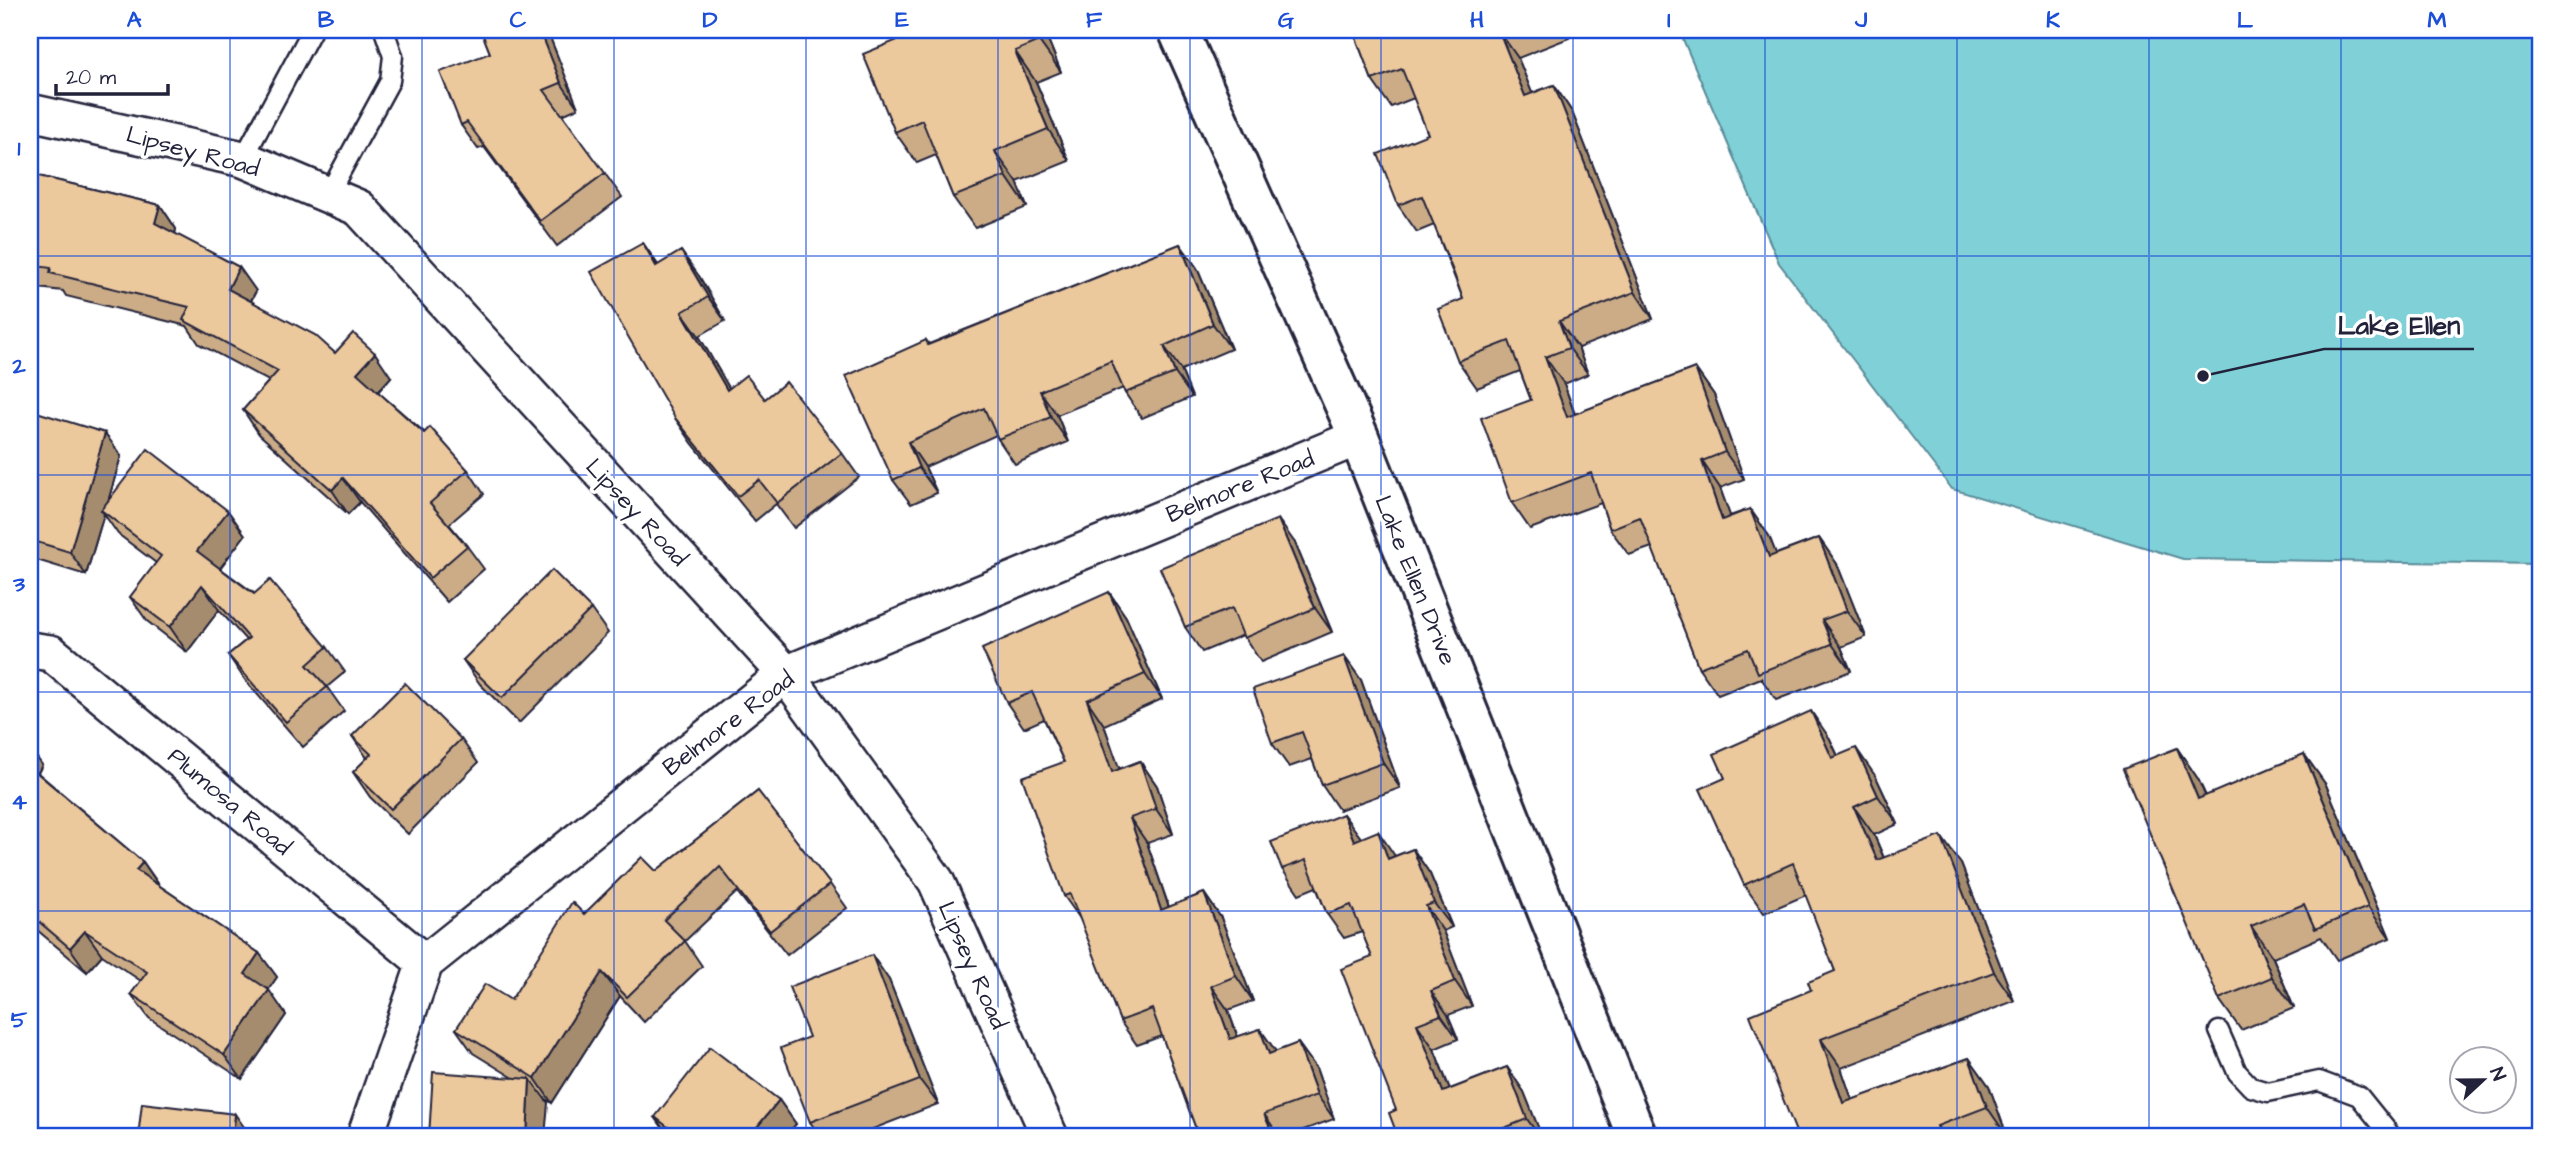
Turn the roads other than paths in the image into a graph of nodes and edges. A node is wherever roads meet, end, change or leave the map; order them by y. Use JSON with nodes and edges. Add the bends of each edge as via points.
{"nodes":[{"id":1,"x":312,"y":30,"type":"edge"},
{"id":2,"x":384,"y":30,"type":"edge"},
{"id":3,"x":1178,"y":30,"type":"edge"},
{"id":4,"x":30,"y":112,"type":"edge"},
{"id":5,"x":243,"y":159,"type":"junction"},
{"id":6,"x":328,"y":195,"type":"junction"},
{"id":7,"x":1359,"y":437,"type":"junction"},
{"id":8,"x":30,"y":650,"type":"edge"},
{"id":9,"x":786,"y":674,"type":"junction"},
{"id":10,"x":425,"y":963,"type":"junction"},
{"id":11,"x":2219,"y":1031,"type":"edge"},
{"id":12,"x":1043,"y":1135,"type":"edge"},
{"id":13,"x":365,"y":1137,"type":"edge"},
{"id":14,"x":1637,"y":1137,"type":"edge"},
{"id":15,"x":2392,"y":1137,"type":"edge"}],
"edges":[{"from":1,"to":5,"type":"lane"},
{"from":2,"to":6,"type":"lane","via":[[393,56],[390,81]]},
{"from":3,"to":7,"type":"street","name":"Lake Ellen Drive"},
{"from":4,"to":5,"type":"street","name":"Lipsey Road"},
{"from":5,"to":6,"type":"street","name":"Lipsey Road"},
{"from":6,"to":9,"type":"street","name":"Lipsey Road","via":[[359,208]]},
{"from":7,"to":9,"type":"street","name":"Belmore Road"},
{"from":7,"to":14,"type":"street","name":"Lake Ellen Drive"},
{"from":8,"to":10,"type":"street","name":"Plumosa Road","via":[[51,653]]},
{"from":9,"to":10,"type":"street","name":"Belmore Road"},
{"from":9,"to":12,"type":"street","name":"Lipsey Road","via":[[936,881]]},
{"from":10,"to":13,"type":"street"},
{"from":11,"to":15,"type":"lane","via":[[2237,1072],[2251,1087],[2268,1093],[2319,1081],[2359,1096]]}]}
